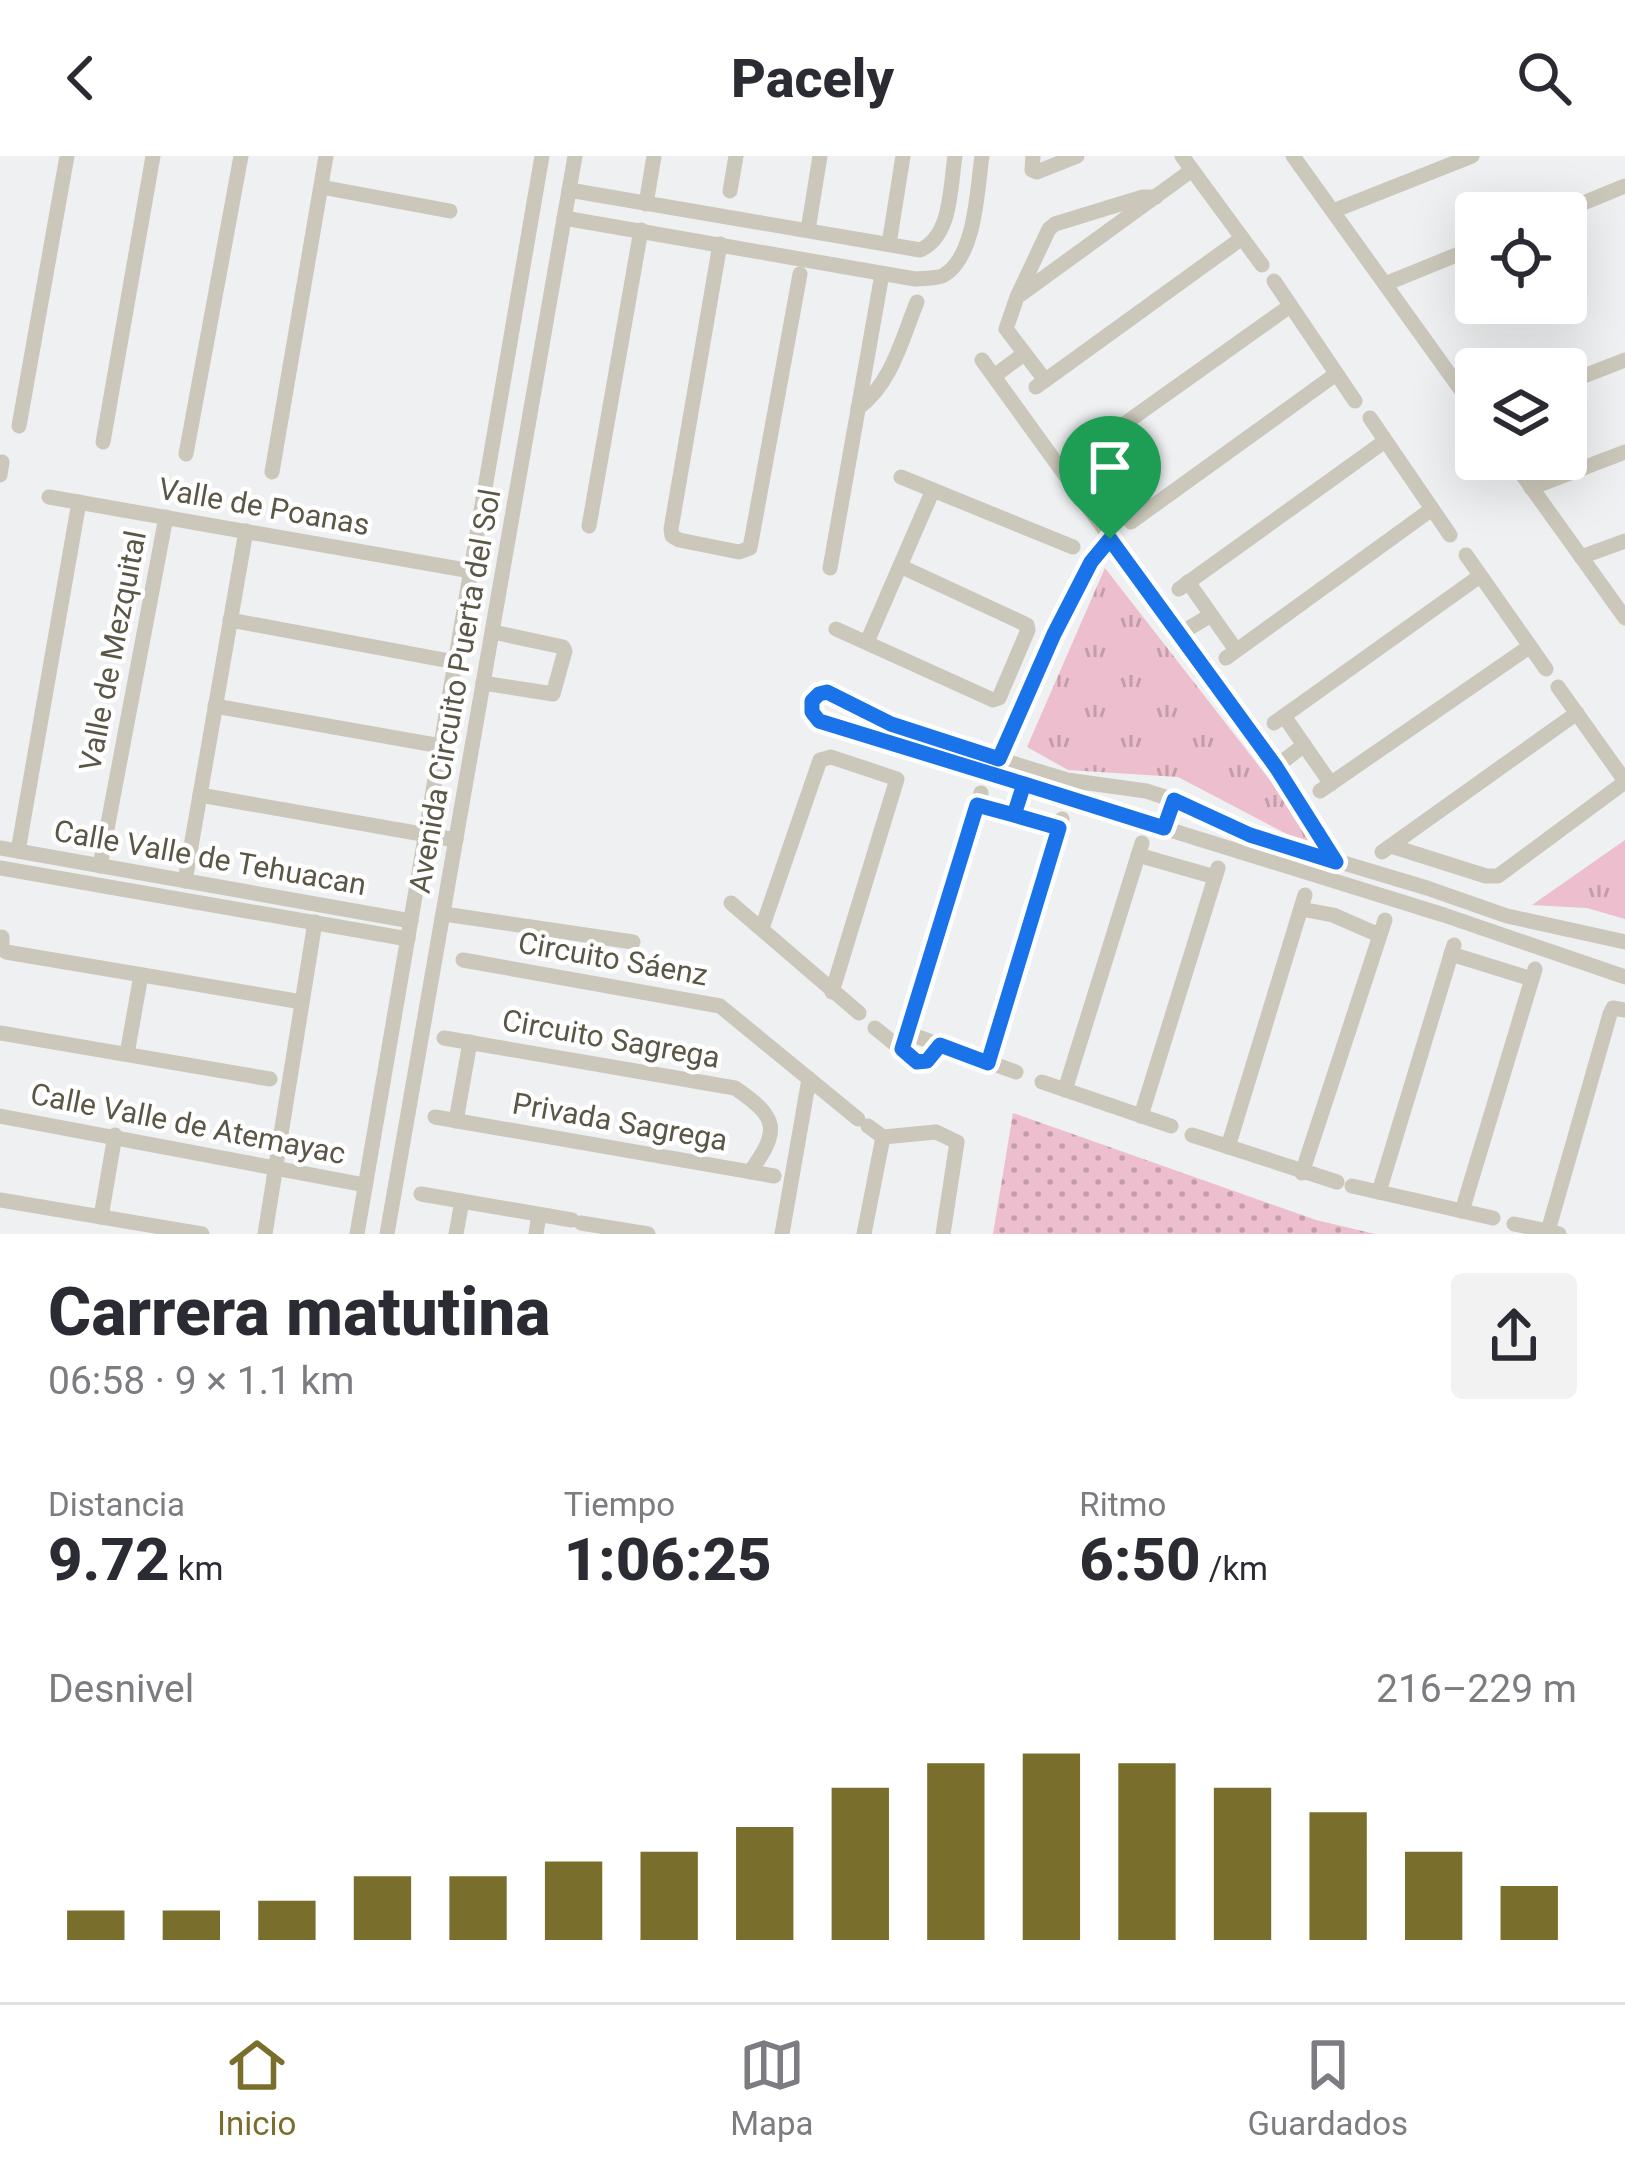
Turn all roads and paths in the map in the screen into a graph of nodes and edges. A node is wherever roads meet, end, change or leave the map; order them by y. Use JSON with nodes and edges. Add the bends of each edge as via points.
{"nodes":[{"id":1,"x":67,"y":156,"type":"edge"},
{"id":2,"x":153,"y":156,"type":"edge"},
{"id":3,"x":241,"y":156,"type":"edge"},
{"id":4,"x":326,"y":156,"type":"edge"},
{"id":5,"x":542,"y":156,"type":"edge"},
{"id":6,"x":575,"y":156,"type":"edge"},
{"id":7,"x":654,"y":156,"type":"edge"},
{"id":8,"x":736,"y":156,"type":"edge"},
{"id":9,"x":820,"y":156,"type":"edge"},
{"id":10,"x":903,"y":156,"type":"edge"},
{"id":11,"x":955,"y":156,"type":"edge"},
{"id":12,"x":982,"y":156,"type":"edge"},
{"id":13,"x":1077,"y":156,"type":"edge"},
{"id":14,"x":1293,"y":156,"type":"edge"},
{"id":15,"x":1472,"y":156,"type":"edge"},
{"id":16,"x":1033,"y":163,"type":"edge"},
{"id":17,"x":1187,"y":163,"type":"edge"},
{"id":18,"x":1625,"y":186,"type":"edge"},
{"id":19,"x":321,"y":187,"type":"junction"},
{"id":20,"x":569,"y":190,"type":"junction"},
{"id":21,"x":730,"y":191,"type":"dead end"},
{"id":22,"x":1156,"y":197,"type":"junction"},
{"id":23,"x":1587,"y":202,"type":"edge"},
{"id":24,"x":646,"y":204,"type":"junction"},
{"id":25,"x":450,"y":211,"type":"dead end"},
{"id":26,"x":1333,"y":211,"type":"junction"},
{"id":27,"x":564,"y":218,"type":"junction"},
{"id":28,"x":641,"y":230,"type":"junction"},
{"id":29,"x":808,"y":230,"type":"junction"},
{"id":30,"x":1242,"y":238,"type":"junction"},
{"id":31,"x":720,"y":244,"type":"junction"},
{"id":32,"x":889,"y":244,"type":"junction"},
{"id":33,"x":1455,"y":256,"type":"edge"},
{"id":34,"x":1262,"y":265,"type":"dead end"},
{"id":35,"x":800,"y":274,"type":"dead end"},
{"id":36,"x":882,"y":274,"type":"junction"},
{"id":37,"x":1274,"y":281,"type":"dead end"},
{"id":38,"x":1385,"y":284,"type":"junction"},
{"id":39,"x":1017,"y":296,"type":"junction"},
{"id":40,"x":916,"y":302,"type":"dead end"},
{"id":41,"x":1290,"y":306,"type":"junction"},
{"id":42,"x":1024,"y":355,"type":"junction"},
{"id":43,"x":982,"y":360,"type":"dead end"},
{"id":44,"x":1625,"y":360,"type":"edge"},
{"id":45,"x":1336,"y":374,"type":"junction"},
{"id":46,"x":1587,"y":374,"type":"edge"},
{"id":47,"x":994,"y":376,"type":"junction"},
{"id":48,"x":1455,"y":382,"type":"edge"},
{"id":49,"x":1355,"y":401,"type":"dead end"},
{"id":50,"x":858,"y":408,"type":"junction"},
{"id":51,"x":1370,"y":418,"type":"dead end"},
{"id":52,"x":19,"y":427,"type":"dead end"},
{"id":53,"x":1385,"y":441,"type":"junction"},
{"id":54,"x":103,"y":442,"type":"dead end"},
{"id":55,"x":1625,"y":452,"type":"edge"},
{"id":56,"x":186,"y":454,"type":"dead end"},
{"id":57,"x":272,"y":472,"type":"dead end"},
{"id":58,"x":901,"y":477,"type":"dead end"},
{"id":59,"x":1112,"y":478,"type":"junction"},
{"id":60,"x":1525,"y":480,"type":"edge"},
{"id":61,"x":1531,"y":488,"type":"junction"},
{"id":62,"x":933,"y":490,"type":"junction"},
{"id":63,"x":49,"y":497,"type":"dead end"},
{"id":64,"x":1081,"y":500,"type":"junction"},
{"id":65,"x":79,"y":502,"type":"junction"},
{"id":66,"x":1432,"y":509,"type":"junction"},
{"id":67,"x":166,"y":517,"type":"junction"},
{"id":68,"x":589,"y":526,"type":"dead end"},
{"id":69,"x":246,"y":531,"type":"junction"},
{"id":70,"x":1450,"y":535,"type":"dead end"},
{"id":71,"x":1110,"y":539,"type":"junction"},
{"id":72,"x":1625,"y":541,"type":"edge"},
{"id":73,"x":1072,"y":547,"type":"dead end"},
{"id":74,"x":1466,"y":555,"type":"dead end"},
{"id":75,"x":1581,"y":557,"type":"junction"},
{"id":76,"x":900,"y":566,"type":"junction"},
{"id":77,"x":830,"y":568,"type":"dead end"},
{"id":78,"x":471,"y":571,"type":"junction"},
{"id":79,"x":1480,"y":576,"type":"junction"},
{"id":80,"x":1211,"y":615,"type":"junction"},
{"id":81,"x":1625,"y":618,"type":"edge"},
{"id":82,"x":230,"y":620,"type":"junction"},
{"id":83,"x":836,"y":629,"type":"dead end"},
{"id":84,"x":493,"y":632,"type":"junction"},
{"id":85,"x":1181,"y":633,"type":"junction"},
{"id":86,"x":867,"y":642,"type":"junction"},
{"id":87,"x":1529,"y":647,"type":"junction"},
{"id":88,"x":455,"y":662,"type":"junction"},
{"id":89,"x":1015,"y":663,"type":"junction"},
{"id":90,"x":1546,"y":669,"type":"dead end"},
{"id":91,"x":1036,"y":674,"type":"junction"},
{"id":92,"x":484,"y":683,"type":"junction"},
{"id":93,"x":1558,"y":687,"type":"dead end"},
{"id":94,"x":215,"y":706,"type":"junction"},
{"id":95,"x":1577,"y":713,"type":"junction"},
{"id":96,"x":876,"y":738,"type":"junction"},
{"id":97,"x":1304,"y":745,"type":"junction"},
{"id":98,"x":441,"y":746,"type":"junction"},
{"id":99,"x":999,"y":759,"type":"junction"},
{"id":100,"x":1276,"y":767,"type":"junction"},
{"id":101,"x":866,"y":769,"type":"junction"},
{"id":102,"x":1625,"y":782,"type":"edge"},
{"id":103,"x":1024,"y":784,"type":"junction"},
{"id":104,"x":1145,"y":791,"type":"junction"},
{"id":105,"x":200,"y":796,"type":"junction"},
{"id":106,"x":1174,"y":800,"type":"junction"},
{"id":107,"x":1014,"y":815,"type":"junction"},
{"id":108,"x":1136,"y":819,"type":"junction"},
{"id":109,"x":1164,"y":828,"type":"junction"},
{"id":110,"x":1183,"y":834,"type":"junction"},
{"id":111,"x":425,"y":835,"type":"junction"},
{"id":112,"x":455,"y":840,"type":"junction"},
{"id":113,"x":0,"y":848,"type":"edge"},
{"id":114,"x":18,"y":851,"type":"junction"},
{"id":115,"x":1435,"y":861,"type":"junction"},
{"id":116,"x":1336,"y":862,"type":"junction"},
{"id":117,"x":100,"y":866,"type":"junction"},
{"id":118,"x":1174,"y":866,"type":"junction"},
{"id":119,"x":0,"y":868,"type":"edge"},
{"id":120,"x":142,"y":873,"type":"junction"},
{"id":121,"x":185,"y":880,"type":"junction"},
{"id":122,"x":1342,"y":884,"type":"junction"},
{"id":123,"x":1426,"y":888,"type":"junction"},
{"id":124,"x":138,"y":891,"type":"junction"},
{"id":125,"x":731,"y":903,"type":"dead end"},
{"id":126,"x":444,"y":914,"type":"junction"},
{"id":127,"x":1333,"y":915,"type":"junction"},
{"id":128,"x":315,"y":922,"type":"junction"},
{"id":129,"x":762,"y":928,"type":"junction"},
{"id":130,"x":409,"y":930,"type":"junction"},
{"id":131,"x":2,"y":937,"type":"edge"},
{"id":132,"x":1510,"y":937,"type":"junction"},
{"id":133,"x":633,"y":942,"type":"dead end"},
{"id":134,"x":1625,"y":942,"type":"edge"},
{"id":135,"x":1625,"y":954,"type":"edge"},
{"id":136,"x":463,"y":959,"type":"dead end"},
{"id":137,"x":1500,"y":969,"type":"junction"},
{"id":138,"x":141,"y":975,"type":"junction"},
{"id":139,"x":1624,"y":977,"type":"edge"},
{"id":140,"x":832,"y":992,"type":"junction"},
{"id":141,"x":302,"y":1002,"type":"junction"},
{"id":142,"x":1625,"y":1010,"type":"edge"},
{"id":143,"x":859,"y":1013,"type":"dead end"},
{"id":144,"x":875,"y":1028,"type":"dead end"},
{"id":145,"x":0,"y":1033,"type":"edge"},
{"id":146,"x":444,"y":1038,"type":"dead end"},
{"id":147,"x":904,"y":1041,"type":"junction"},
{"id":148,"x":470,"y":1042,"type":"junction"},
{"id":149,"x":128,"y":1054,"type":"junction"},
{"id":150,"x":988,"y":1063,"type":"junction"},
{"id":151,"x":1016,"y":1072,"type":"dead end"},
{"id":152,"x":270,"y":1079,"type":"dead end"},
{"id":153,"x":808,"y":1079,"type":"junction"},
{"id":154,"x":1042,"y":1082,"type":"dead end"},
{"id":155,"x":1065,"y":1090,"type":"junction"},
{"id":156,"x":0,"y":1115,"type":"edge"},
{"id":157,"x":1141,"y":1116,"type":"junction"},
{"id":158,"x":435,"y":1117,"type":"dead end"},
{"id":159,"x":456,"y":1120,"type":"junction"},
{"id":160,"x":1171,"y":1126,"type":"dead end"},
{"id":161,"x":772,"y":1133,"type":"junction"},
{"id":162,"x":1192,"y":1135,"type":"dead end"},
{"id":163,"x":115,"y":1136,"type":"junction"},
{"id":164,"x":883,"y":1137,"type":"junction"},
{"id":165,"x":798,"y":1139,"type":"junction"},
{"id":166,"x":1228,"y":1147,"type":"junction"},
{"id":167,"x":276,"y":1169,"type":"junction"},
{"id":168,"x":750,"y":1172,"type":"junction"},
{"id":169,"x":1302,"y":1173,"type":"junction"},
{"id":170,"x":774,"y":1176,"type":"dead end"},
{"id":171,"x":365,"y":1184,"type":"junction"},
{"id":172,"x":1379,"y":1192,"type":"junction"},
{"id":173,"x":421,"y":1194,"type":"dead end"},
{"id":174,"x":0,"y":1200,"type":"edge"},
{"id":175,"x":462,"y":1201,"type":"junction"},
{"id":176,"x":1462,"y":1211,"type":"junction"},
{"id":177,"x":539,"y":1215,"type":"junction"},
{"id":178,"x":101,"y":1217,"type":"junction"},
{"id":179,"x":1492,"y":1218,"type":"dead end"},
{"id":180,"x":1514,"y":1225,"type":"dead end"},
{"id":181,"x":626,"y":1232,"type":"edge"},
{"id":182,"x":1554,"y":1232,"type":"edge"},
{"id":183,"x":202,"y":1234,"type":"edge"},
{"id":184,"x":265,"y":1234,"type":"edge"},
{"id":185,"x":357,"y":1234,"type":"edge"},
{"id":186,"x":387,"y":1234,"type":"edge"},
{"id":187,"x":456,"y":1234,"type":"edge"},
{"id":188,"x":536,"y":1234,"type":"edge"},
{"id":189,"x":648,"y":1234,"type":"edge"},
{"id":190,"x":782,"y":1234,"type":"edge"},
{"id":191,"x":865,"y":1234,"type":"edge"},
{"id":192,"x":943,"y":1234,"type":"edge"}],
"edges":[{"from":1,"to":52,"type":"street"},
{"from":2,"to":54,"type":"street"},
{"from":3,"to":56,"type":"street"},
{"from":4,"to":19,"type":"street"},
{"from":5,"to":78,"type":"street","name":"Avenida Circuito Puerta del Sol"},
{"from":6,"to":20,"type":"street","name":"Avenida Circuito Puerta del Sol"},
{"from":7,"to":24,"type":"street"},
{"from":8,"to":21,"type":"street"},
{"from":9,"to":29,"type":"street"},
{"from":10,"to":32,"type":"street"},
{"from":11,"to":32,"type":"street","via":[[933,244]]},
{"from":12,"to":36,"type":"street","via":[[962,257],[943,276]]},
{"from":13,"to":16,"type":"street","via":[[1036,172]]},
{"from":14,"to":26,"type":"street"},
{"from":15,"to":26,"type":"street"},
{"from":17,"to":22,"type":"street"},
{"from":17,"to":30,"type":"street"},
{"from":18,"to":23,"type":"street"},
{"from":19,"to":25,"type":"street"},
{"from":19,"to":57,"type":"street"},
{"from":20,"to":24,"type":"street"},
{"from":20,"to":27,"type":"street","name":"Avenida Circuito Puerta del Sol"},
{"from":22,"to":39,"type":"street"},
{"from":22,"to":39,"type":"street","via":[[1055,224]]},
{"from":24,"to":29,"type":"street"},
{"from":26,"to":38,"type":"street"},
{"from":27,"to":28,"type":"street"},
{"from":27,"to":84,"type":"street","name":"Avenida Circuito Puerta del Sol"},
{"from":28,"to":31,"type":"street"},
{"from":28,"to":68,"type":"street"},
{"from":29,"to":32,"type":"street"},
{"from":30,"to":34,"type":"street"},
{"from":30,"to":42,"type":"street","via":[[1040,384]]},
{"from":31,"to":35,"type":"street","via":[[670,529],[679,540],[749,548]]},
{"from":31,"to":36,"type":"street"},
{"from":33,"to":38,"type":"street"},
{"from":36,"to":50,"type":"street"},
{"from":37,"to":41,"type":"street"},
{"from":38,"to":48,"type":"street"},
{"from":39,"to":42,"type":"street","via":[[1006,329]]},
{"from":40,"to":50,"type":"street","via":[[885,379]]},
{"from":41,"to":45,"type":"street"},
{"from":41,"to":59,"type":"street","via":[[1086,450]]},
{"from":42,"to":47,"type":"street"},
{"from":43,"to":47,"type":"street"},
{"from":44,"to":46,"type":"street"},
{"from":45,"to":49,"type":"street"},
{"from":45,"to":59,"type":"street","via":[[1135,519]]},
{"from":47,"to":64,"type":"street"},
{"from":50,"to":77,"type":"street"},
{"from":51,"to":53,"type":"street"},
{"from":53,"to":66,"type":"street"},
{"from":53,"to":80,"type":"street","via":[[1183,586]]},
{"from":55,"to":61,"type":"street"},
{"from":58,"to":62,"type":"street"},
{"from":59,"to":64,"type":"street"},
{"from":60,"to":61,"type":"street"},
{"from":61,"to":75,"type":"street"},
{"from":62,"to":73,"type":"street"},
{"from":62,"to":76,"type":"street"},
{"from":63,"to":65,"type":"street","name":"Valle de Poanas"},
{"from":64,"to":71,"type":"street"},
{"from":65,"to":67,"type":"street","name":"Valle de Poanas"},
{"from":65,"to":114,"type":"street"},
{"from":66,"to":70,"type":"street"},
{"from":66,"to":80,"type":"street","via":[[1231,654]]},
{"from":67,"to":69,"type":"street","name":"Valle de Poanas"},
{"from":67,"to":117,"type":"street","name":"Valle de Mezquital"},
{"from":69,"to":78,"type":"street","name":"Valle de Poanas"},
{"from":69,"to":82,"type":"street"},
{"from":71,"to":85,"type":"street"},
{"from":71,"to":91,"type":"street"},
{"from":72,"to":75,"type":"street"},
{"from":74,"to":79,"type":"street"},
{"from":75,"to":81,"type":"street"},
{"from":76,"to":86,"type":"street"},
{"from":76,"to":89,"type":"street","via":[[1027,625]]},
{"from":78,"to":88,"type":"street","name":"Avenida Circuito Puerta del Sol"},
{"from":79,"to":87,"type":"street"},
{"from":79,"to":97,"type":"street","via":[[1279,720]]},
{"from":80,"to":85,"type":"street"},
{"from":82,"to":88,"type":"street"},
{"from":82,"to":94,"type":"street"},
{"from":83,"to":86,"type":"street"},
{"from":84,"to":92,"type":"street","name":"Avenida Circuito Puerta del Sol"},
{"from":84,"to":92,"type":"street","via":[[566,651],[554,694]]},
{"from":85,"to":100,"type":"street"},
{"from":86,"to":89,"type":"street","via":[[993,700]]},
{"from":87,"to":90,"type":"street"},
{"from":87,"to":97,"type":"street","via":[[1326,787]]},
{"from":88,"to":98,"type":"street","name":"Avenida Circuito Puerta del Sol"},
{"from":89,"to":91,"type":"street"},
{"from":91,"to":99,"type":"street"},
{"from":92,"to":112,"type":"street","name":"Avenida Circuito Puerta del Sol"},
{"from":93,"to":95,"type":"street"},
{"from":94,"to":98,"type":"street"},
{"from":94,"to":105,"type":"street"},
{"from":95,"to":102,"type":"street"},
{"from":95,"to":115,"type":"street","via":[[1387,849]]},
{"from":96,"to":99,"type":"street","via":[[819,721],[812,701],[827,692],[891,724]]},
{"from":96,"to":101,"type":"street"},
{"from":96,"to":103,"type":"street"},
{"from":97,"to":100,"type":"street"},
{"from":98,"to":111,"type":"street","name":"Avenida Circuito Puerta del Sol"},
{"from":99,"to":104,"type":"street"},
{"from":100,"to":116,"type":"street"},
{"from":101,"to":129,"type":"street","via":[[820,760]]},
{"from":101,"to":140,"type":"street","via":[[897,779]]},
{"from":102,"to":115,"type":"street","via":[[1498,876]]},
{"from":103,"to":107,"type":"street"},
{"from":103,"to":108,"type":"street"},
{"from":104,"to":106,"type":"street"},
{"from":104,"to":108,"type":"street"},
{"from":105,"to":111,"type":"street"},
{"from":105,"to":121,"type":"street"},
{"from":106,"to":109,"type":"street"},
{"from":106,"to":116,"type":"street"},
{"from":107,"to":147,"type":"street","via":[[979,799]]},
{"from":107,"to":150,"type":"street","via":[[1060,824]]},
{"from":108,"to":109,"type":"street"},
{"from":109,"to":110,"type":"street"},
{"from":110,"to":118,"type":"street"},
{"from":110,"to":122,"type":"street"},
{"from":111,"to":112,"type":"street"},
{"from":111,"to":130,"type":"street","name":"Avenida Circuito Puerta del Sol"},
{"from":112,"to":126,"type":"street","name":"Avenida Circuito Puerta del Sol"},
{"from":113,"to":114,"type":"street","name":"Calle Valle de Tehuacan"},
{"from":114,"to":117,"type":"street","name":"Calle Valle de Tehuacan"},
{"from":115,"to":123,"type":"street"},
{"from":116,"to":123,"type":"street"},
{"from":117,"to":120,"type":"street","name":"Calle Valle de Tehuacan"},
{"from":118,"to":155,"type":"street","via":[[1140,849]]},
{"from":118,"to":157,"type":"street","via":[[1216,873]]},
{"from":119,"to":124,"type":"street","name":"Calle Valle de Tehuacan"},
{"from":120,"to":121,"type":"street","name":"Calle Valle de Tehuacan"},
{"from":120,"to":124,"type":"street"},
{"from":121,"to":130,"type":"street","name":"Calle Valle de Tehuacan"},
{"from":122,"to":127,"type":"street"},
{"from":122,"to":132,"type":"street"},
{"from":123,"to":134,"type":"street"},
{"from":124,"to":128,"type":"street","name":"Calle Valle de Tehuacan"},
{"from":125,"to":129,"type":"street"},
{"from":126,"to":133,"type":"street"},
{"from":126,"to":186,"type":"street","name":"Avenida Circuito Puerta del Sol"},
{"from":127,"to":166,"type":"street","via":[[1303,902]]},
{"from":127,"to":169,"type":"street","via":[[1382,927]]},
{"from":128,"to":130,"type":"street","name":"Calle Valle de Tehuacan"},
{"from":128,"to":141,"type":"street"},
{"from":129,"to":140,"type":"street"},
{"from":130,"to":171,"type":"street","name":"Avenida Circuito Puerta del Sol"},
{"from":131,"to":138,"type":"street","via":[[6,952]]},
{"from":132,"to":137,"type":"street"},
{"from":132,"to":139,"type":"street"},
{"from":135,"to":139,"type":"street"},
{"from":136,"to":153,"type":"street","name":"Circuito Sáenz","via":[[720,1006]]},
{"from":137,"to":172,"type":"street","via":[[1452,950]]},
{"from":137,"to":176,"type":"street","via":[[1534,974]]},
{"from":138,"to":141,"type":"street"},
{"from":138,"to":149,"type":"street"},
{"from":140,"to":143,"type":"street"},
{"from":141,"to":167,"type":"street"},
{"from":142,"to":182,"type":"street","via":[[1610,1014]]},
{"from":144,"to":147,"type":"street"},
{"from":145,"to":149,"type":"street"},
{"from":146,"to":148,"type":"street","name":"Circuito Sagrega"},
{"from":147,"to":150,"type":"street","via":[[923,1063],[940,1045]]},
{"from":148,"to":159,"type":"street"},
{"from":148,"to":161,"type":"street","name":"Circuito Sagrega","via":[[735,1088],[765,1111]]},
{"from":149,"to":152,"type":"street"},
{"from":150,"to":151,"type":"street"},
{"from":153,"to":164,"type":"street","name":"Circuito Sáenz"},
{"from":153,"to":165,"type":"street"},
{"from":154,"to":155,"type":"street"},
{"from":155,"to":157,"type":"street"},
{"from":156,"to":163,"type":"street","name":"Calle Valle de Atemayac"},
{"from":157,"to":160,"type":"street"},
{"from":158,"to":159,"type":"street","name":"Privada Sagrega"},
{"from":159,"to":168,"type":"street","name":"Privada Sagrega"},
{"from":161,"to":165,"type":"street","name":"Privada Sagrega"},
{"from":161,"to":168,"type":"street"},
{"from":162,"to":166,"type":"street"},
{"from":163,"to":167,"type":"street","name":"Calle Valle de Atemayac"},
{"from":163,"to":178,"type":"street"},
{"from":164,"to":191,"type":"street"},
{"from":164,"to":192,"type":"street","via":[[936,1132],[957,1142]]},
{"from":165,"to":190,"type":"street"},
{"from":166,"to":169,"type":"street"},
{"from":167,"to":171,"type":"street","name":"Calle Valle de Atemayac"},
{"from":167,"to":184,"type":"street"},
{"from":168,"to":170,"type":"street","name":"Privada Sagrega"},
{"from":169,"to":172,"type":"street"},
{"from":171,"to":185,"type":"street","name":"Avenida Circuito Puerta del Sol"},
{"from":172,"to":176,"type":"street"},
{"from":173,"to":175,"type":"street"},
{"from":174,"to":178,"type":"street"},
{"from":175,"to":177,"type":"street"},
{"from":175,"to":187,"type":"street"},
{"from":176,"to":179,"type":"street"},
{"from":177,"to":181,"type":"street"},
{"from":177,"to":188,"type":"street"},
{"from":178,"to":183,"type":"street"},
{"from":180,"to":182,"type":"street"},
{"from":181,"to":189,"type":"street"}]}
